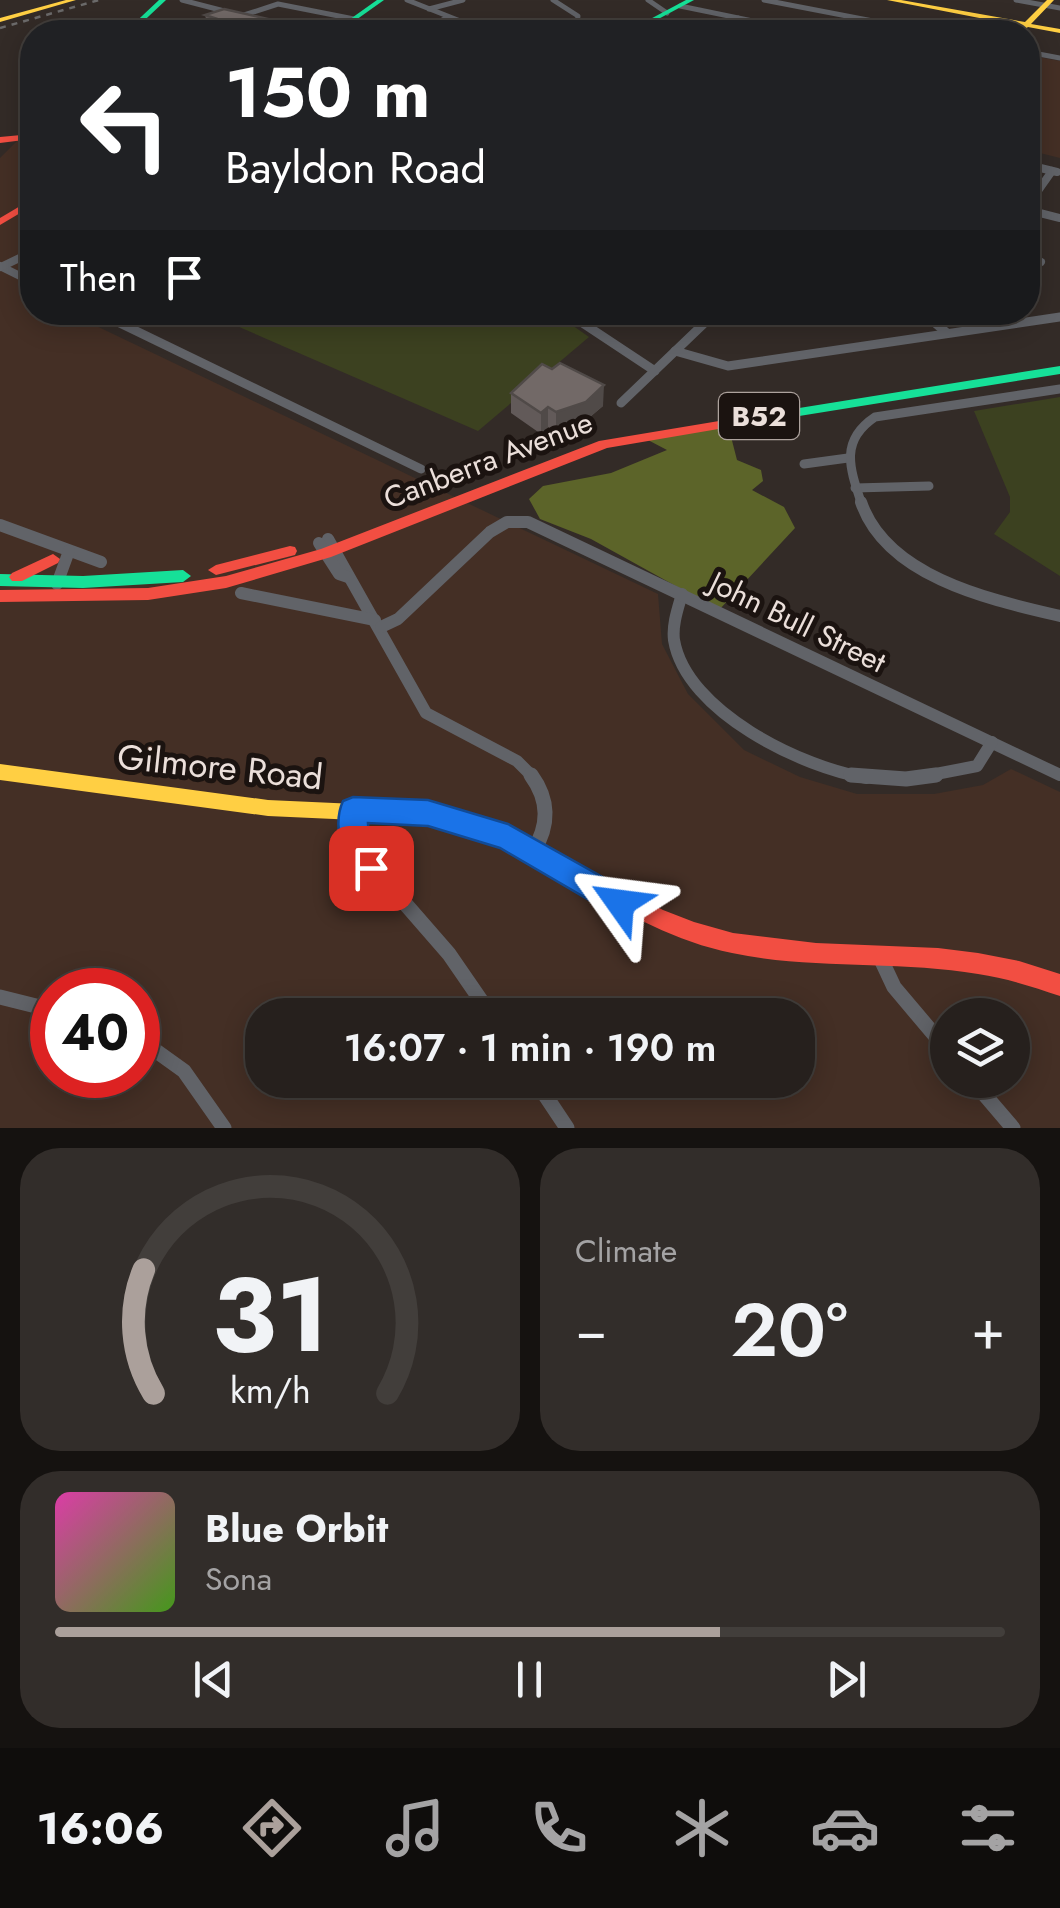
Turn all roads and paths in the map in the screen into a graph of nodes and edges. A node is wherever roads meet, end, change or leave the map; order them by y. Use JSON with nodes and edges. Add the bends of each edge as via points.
{"nodes":[{"id":1,"x":73,"y":0,"type":"edge"},
{"id":2,"x":163,"y":0,"type":"edge"},
{"id":3,"x":182,"y":0,"type":"edge"},
{"id":4,"x":407,"y":0,"type":"edge"},
{"id":5,"x":463,"y":0,"type":"edge"},
{"id":6,"x":556,"y":0,"type":"edge"},
{"id":7,"x":648,"y":0,"type":"edge"},
{"id":8,"x":764,"y":0,"type":"edge"},
{"id":9,"x":893,"y":0,"type":"edge"},
{"id":10,"x":1016,"y":0,"type":"edge"},
{"id":11,"x":1052,"y":4,"type":"edge"},
{"id":12,"x":679,"y":6,"type":"edge"},
{"id":13,"x":429,"y":9,"type":"junction"},
{"id":14,"x":241,"y":16,"type":"junction"},
{"id":15,"x":355,"y":17,"type":"edge"},
{"id":16,"x":448,"y":17,"type":"junction"},
{"id":17,"x":738,"y":18,"type":"junction"},
{"id":18,"x":0,"y":20,"type":"edge"},
{"id":19,"x":141,"y":20,"type":"edge"},
{"id":20,"x":257,"y":20,"type":"edge"},
{"id":21,"x":442,"y":20,"type":"edge"},
{"id":22,"x":456,"y":20,"type":"edge"},
{"id":23,"x":577,"y":20,"type":"edge"},
{"id":24,"x":653,"y":20,"type":"edge"},
{"id":25,"x":735,"y":20,"type":"edge"},
{"id":26,"x":747,"y":20,"type":"edge"},
{"id":27,"x":868,"y":20,"type":"edge"},
{"id":28,"x":991,"y":20,"type":"edge"},
{"id":29,"x":1056,"y":172,"type":"edge"},
{"id":30,"x":1040,"y":192,"type":"edge"},
{"id":31,"x":129,"y":325,"type":"edge"},
{"id":32,"x":586,"y":325,"type":"edge"},
{"id":33,"x":937,"y":325,"type":"edge"},
{"id":34,"x":1004,"y":325,"type":"edge"},
{"id":35,"x":702,"y":326,"type":"edge"},
{"id":36,"x":947,"y":333,"type":"junction"},
{"id":37,"x":676,"y":352,"type":"junction"},
{"id":38,"x":1060,"y":360,"type":"edge"},
{"id":39,"x":1060,"y":370,"type":"edge"},
{"id":40,"x":655,"y":371,"type":"junction"},
{"id":41,"x":1060,"y":389,"type":"edge"},
{"id":42,"x":622,"y":403,"type":"dead end"},
{"id":43,"x":848,"y":458,"type":"junction"},
{"id":44,"x":804,"y":464,"type":"dead end"},
{"id":45,"x":421,"y":469,"type":"dead end"},
{"id":46,"x":929,"y":486,"type":"dead end"},
{"id":47,"x":856,"y":488,"type":"junction"},
{"id":48,"x":0,"y":525,"type":"edge"},
{"id":49,"x":370,"y":535,"type":"junction"},
{"id":50,"x":327,"y":546,"type":"junction"},
{"id":51,"x":60,"y":552,"type":"junction"},
{"id":52,"x":101,"y":562,"type":"dead end"},
{"id":53,"x":348,"y":573,"type":"junction"},
{"id":54,"x":0,"y":580,"type":"edge"},
{"id":55,"x":48,"y":589,"type":"junction"},
{"id":56,"x":240,"y":594,"type":"dead end"},
{"id":57,"x":682,"y":594,"type":"junction"},
{"id":58,"x":0,"y":596,"type":"edge"},
{"id":59,"x":1060,"y":616,"type":"edge"},
{"id":60,"x":378,"y":624,"type":"junction"},
{"id":61,"x":992,"y":742,"type":"junction"},
{"id":62,"x":0,"y":772,"type":"edge"},
{"id":63,"x":1060,"y":775,"type":"edge"},
{"id":64,"x":353,"y":810,"type":"junction"},
{"id":65,"x":533,"y":852,"type":"junction"},
{"id":66,"x":879,"y":955,"type":"junction"},
{"id":67,"x":1060,"y":985,"type":"edge"},
{"id":68,"x":0,"y":997,"type":"edge"},
{"id":69,"x":479,"y":998,"type":"edge"},
{"id":70,"x":30,"y":1004,"type":"edge"},
{"id":71,"x":930,"y":1029,"type":"edge"},
{"id":72,"x":160,"y":1054,"type":"edge"},
{"id":73,"x":547,"y":1098,"type":"edge"},
{"id":74,"x":987,"y":1098,"type":"edge"},
{"id":75,"x":224,"y":1128,"type":"edge"},
{"id":76,"x":567,"y":1128,"type":"edge"},
{"id":77,"x":1013,"y":1128,"type":"edge"}],
"edges":[{"from":1,"to":18,"type":"main road"},
{"from":2,"to":19,"type":"main road"},
{"from":3,"to":14,"type":"street"},
{"from":4,"to":13,"type":"street"},
{"from":5,"to":13,"type":"street"},
{"from":6,"to":23,"type":"street","via":[[578,14]]},
{"from":7,"to":12,"type":"street"},
{"from":8,"to":27,"type":"street"},
{"from":9,"to":28,"type":"main road"},
{"from":10,"to":11,"type":"street"},
{"from":12,"to":17,"type":"street"},
{"from":12,"to":24,"type":"main road"},
{"from":13,"to":16,"type":"street"},
{"from":14,"to":15,"type":"street","via":[[275,4]]},
{"from":14,"to":20,"type":"street"},
{"from":16,"to":21,"type":"street"},
{"from":16,"to":22,"type":"street"},
{"from":17,"to":25,"type":"street"},
{"from":17,"to":26,"type":"street"},
{"from":29,"to":30,"type":"street"},
{"from":31,"to":45,"type":"street"},
{"from":32,"to":40,"type":"street"},
{"from":33,"to":36,"type":"street"},
{"from":34,"to":36,"type":"street"},
{"from":35,"to":37,"type":"street"},
{"from":36,"to":37,"type":"street","via":[[728,366]]},
{"from":37,"to":40,"type":"street"},
{"from":38,"to":50,"type":"main road","name":"Canberra Avenue","number":"B52","via":[[605,434],[523,458]]},
{"from":39,"to":49,"type":"main road","name":"Canberra Avenue","number":"B52","via":[[604,444]]},
{"from":40,"to":42,"type":"street"},
{"from":41,"to":43,"type":"street","via":[[875,417],[856,429]]},
{"from":43,"to":44,"type":"street"},
{"from":43,"to":47,"type":"street"},
{"from":46,"to":47,"type":"street"},
{"from":47,"to":59,"type":"street","via":[[871,526],[905,558],[1000,601]]},
{"from":48,"to":51,"type":"street"},
{"from":49,"to":50,"type":"main road","name":"Canberra Avenue","number":"B52"},
{"from":49,"to":53,"type":"street","via":[[355,550]]},
{"from":50,"to":53,"type":"street","via":[[338,574]]},
{"from":50,"to":55,"type":"main road","name":"Canberra Avenue","number":"B52","via":[[226,582],[148,594]]},
{"from":51,"to":52,"type":"street"},
{"from":51,"to":54,"type":"main road","via":[[28,574]]},
{"from":51,"to":55,"type":"street"},
{"from":53,"to":60,"type":"street"},
{"from":54,"to":55,"type":"main road","name":"Canberra Avenue","number":"B52"},
{"from":55,"to":58,"type":"main road","name":"Canberra Avenue","number":"B52"},
{"from":56,"to":60,"type":"street"},
{"from":57,"to":60,"type":"street","name":"John Bull Street","via":[[533,523],[514,521],[490,532],[398,620]]},
{"from":57,"to":61,"type":"street","name":"John Bull Street"},
{"from":57,"to":61,"type":"street","via":[[674,638],[693,678],[730,716],[802,764],[874,781],[934,779],[977,766]]},
{"from":60,"to":65,"type":"street","via":[[431,718],[517,761],[535,778],[547,812]]},
{"from":61,"to":63,"type":"street","name":"John Bull Street"},
{"from":62,"to":64,"type":"main road","name":"Gilmore Road","via":[[291,810]]},
{"from":64,"to":65,"type":"main road","name":"Gilmore Road","via":[[460,820]]},
{"from":64,"to":69,"type":"street","via":[[355,846]]},
{"from":65,"to":66,"type":"main road","name":"Gilmore Road","via":[[620,903],[709,938]]},
{"from":66,"to":67,"type":"main road","name":"Gilmore Road","via":[[987,960]]},
{"from":66,"to":71,"type":"street","via":[[894,986]]},
{"from":68,"to":70,"type":"street"},
{"from":72,"to":75,"type":"street","via":[[184,1072]]},
{"from":73,"to":76,"type":"street"},
{"from":74,"to":77,"type":"street"}]}
